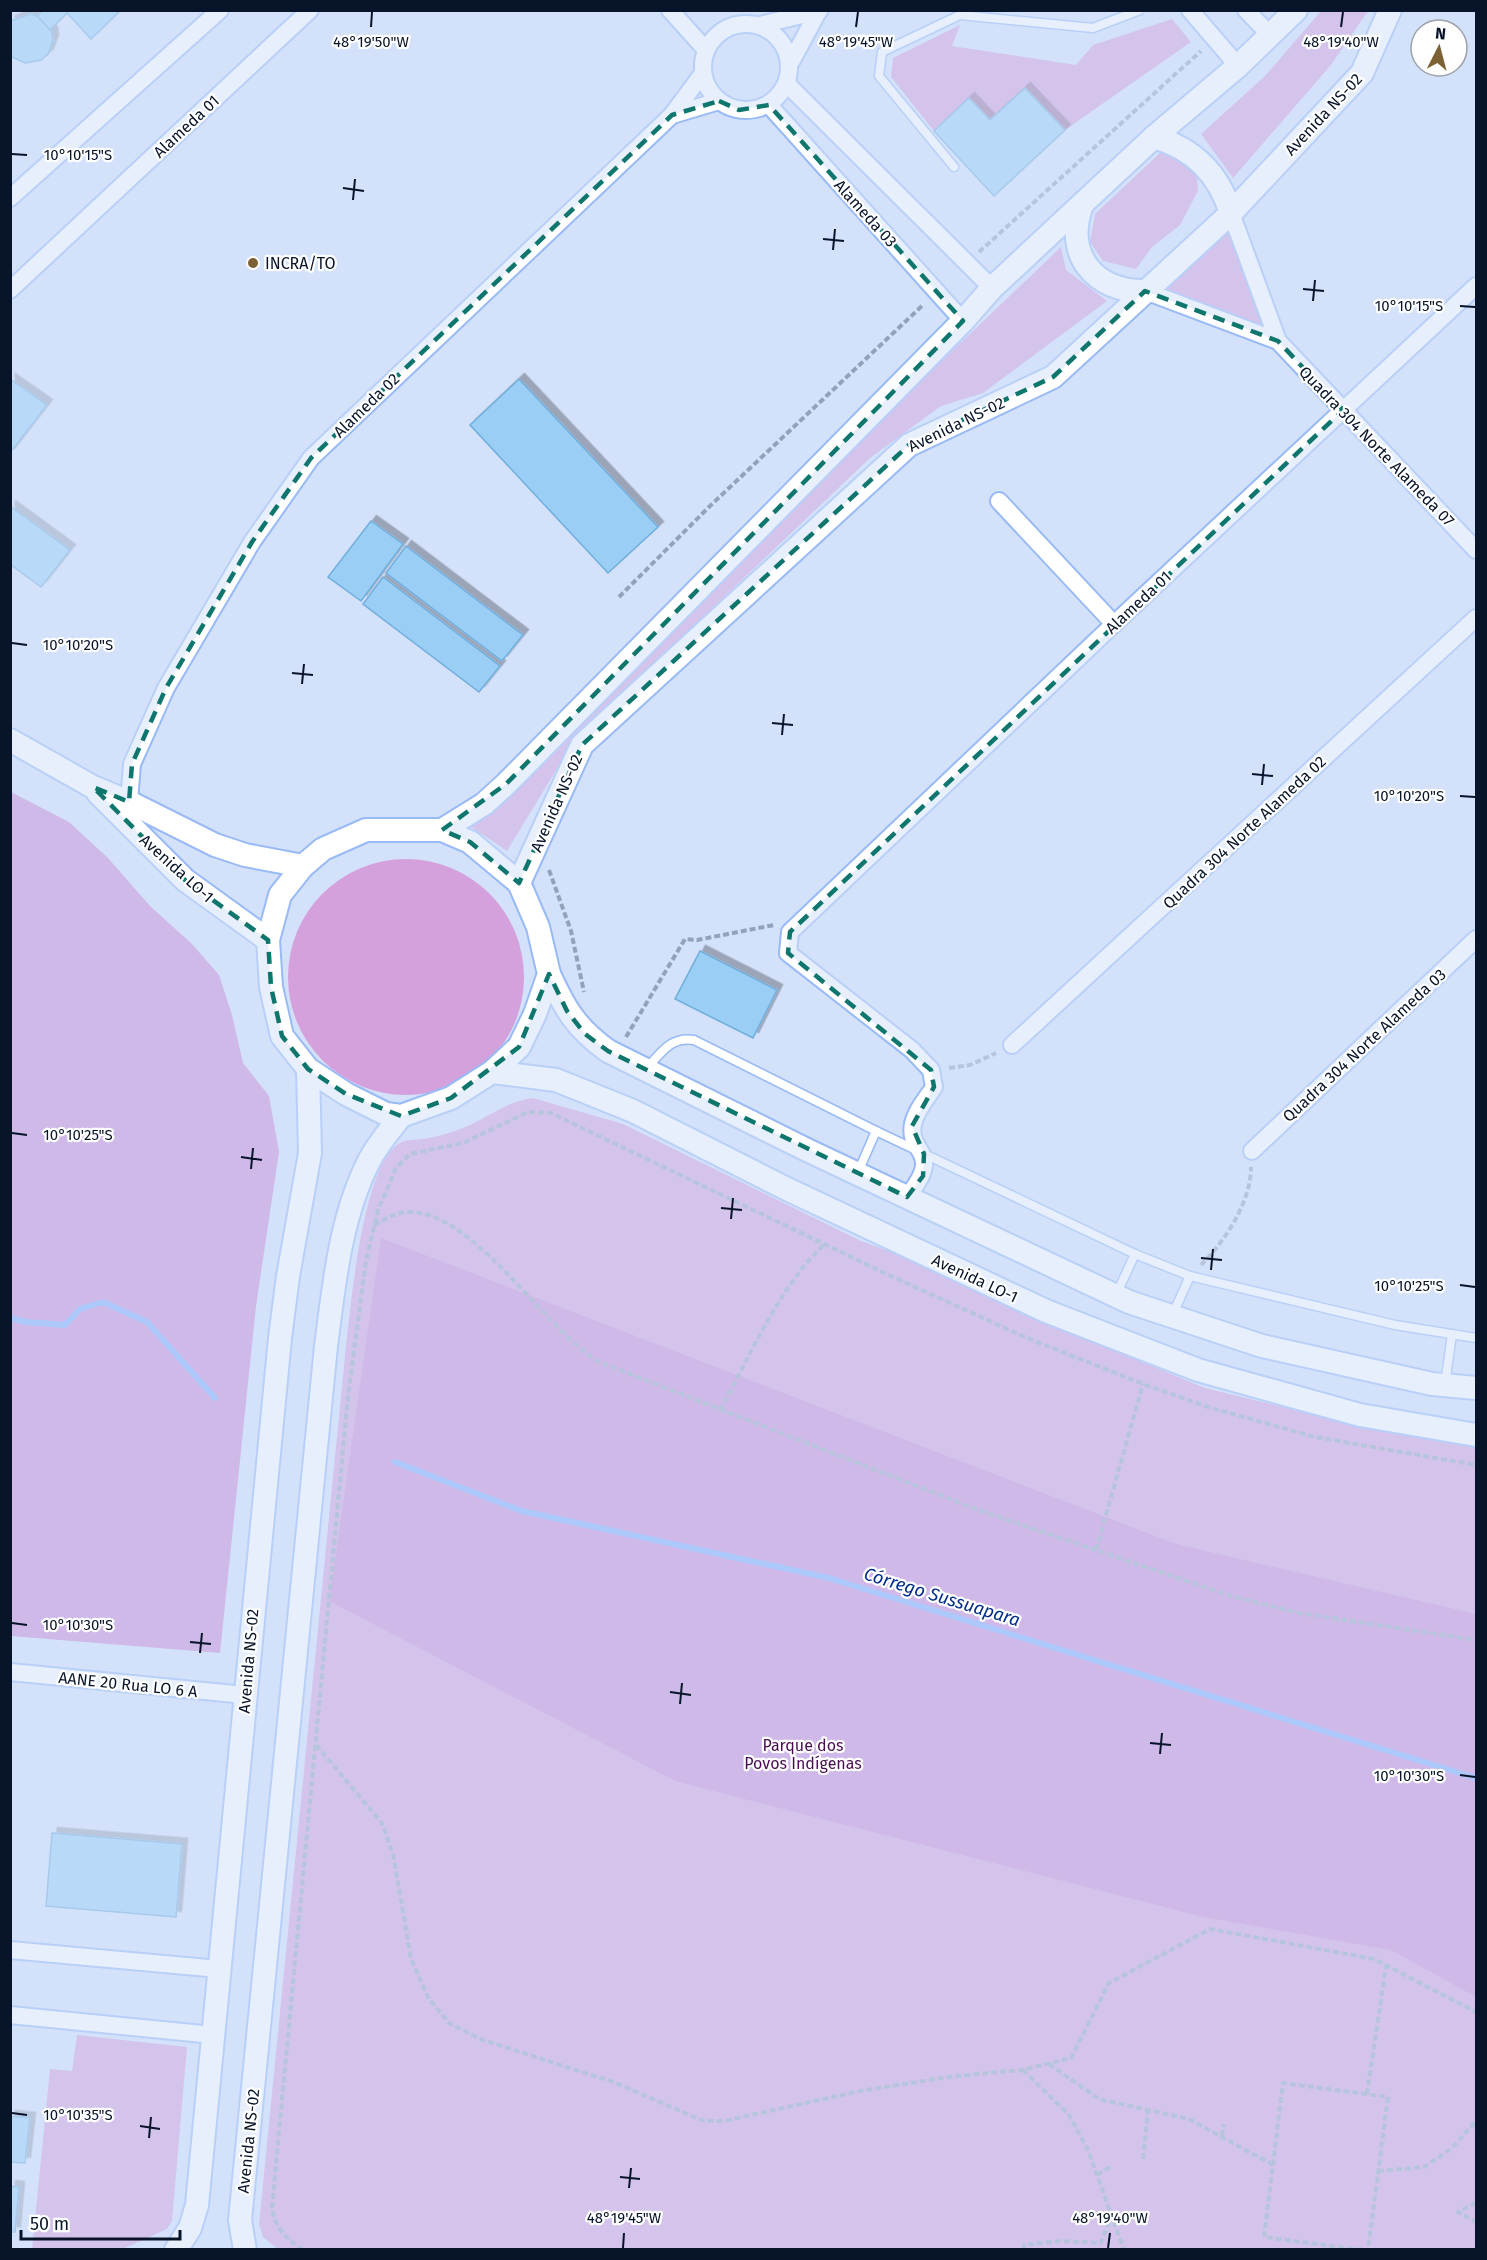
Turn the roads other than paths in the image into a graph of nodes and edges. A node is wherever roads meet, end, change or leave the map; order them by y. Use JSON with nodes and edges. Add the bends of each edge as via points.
{"nodes":[{"id":1,"x":220,"y":10,"type":"edge"},
{"id":2,"x":310,"y":10,"type":"edge"},
{"id":3,"x":670,"y":10,"type":"edge"},
{"id":4,"x":726,"y":10,"type":"edge"},
{"id":5,"x":1140,"y":10,"type":"edge"},
{"id":6,"x":1190,"y":10,"type":"edge"},
{"id":7,"x":1246,"y":10,"type":"edge"},
{"id":8,"x":1296,"y":10,"type":"edge"},
{"id":9,"x":1390,"y":10,"type":"edge"},
{"id":10,"x":819,"y":11,"type":"edge"},
{"id":11,"x":738,"y":24,"type":"junction"},
{"id":12,"x":760,"y":25,"type":"junction"},
{"id":13,"x":1270,"y":35,"type":"junction"},
{"id":14,"x":706,"y":50,"type":"junction"},
{"id":15,"x":791,"y":62,"type":"junction"},
{"id":16,"x":1238,"y":66,"type":"junction"},
{"id":17,"x":703,"y":73,"type":"junction"},
{"id":18,"x":787,"y":84,"type":"junction"},
{"id":19,"x":718,"y":101,"type":"junction"},
{"id":20,"x":769,"y":105,"type":"junction"},
{"id":21,"x":672,"y":115,"type":"junction"},
{"id":22,"x":1154,"y":137,"type":"junction"},
{"id":23,"x":954,"y":167,"type":"dead end"},
{"id":24,"x":10,"y":198,"type":"edge"},
{"id":25,"x":1082,"y":205,"type":"junction"},
{"id":26,"x":1231,"y":213,"type":"junction"},
{"id":27,"x":1476,"y":286,"type":"edge"},
{"id":28,"x":992,"y":288,"type":"junction"},
{"id":29,"x":10,"y":290,"type":"edge"},
{"id":30,"x":1145,"y":291,"type":"junction"},
{"id":31,"x":963,"y":321,"type":"junction"},
{"id":32,"x":1278,"y":341,"type":"junction"},
{"id":33,"x":1343,"y":410,"type":"junction"},
{"id":34,"x":999,"y":501,"type":"dead end"},
{"id":35,"x":1476,"y":550,"type":"edge"},
{"id":36,"x":1476,"y":618,"type":"edge"},
{"id":37,"x":1114,"y":624,"type":"junction"},
{"id":38,"x":10,"y":740,"type":"edge"},
{"id":39,"x":93,"y":787,"type":"junction"},
{"id":40,"x":129,"y":802,"type":"junction"},
{"id":41,"x":442,"y":830,"type":"junction"},
{"id":42,"x":303,"y":866,"type":"junction"},
{"id":43,"x":519,"y":883,"type":"junction"},
{"id":44,"x":1476,"y":939,"type":"edge"},
{"id":45,"x":268,"y":940,"type":"junction"},
{"id":46,"x":549,"y":974,"type":"junction"},
{"id":47,"x":1012,"y":1045,"type":"road end"},
{"id":48,"x":652,"y":1063,"type":"junction"},
{"id":49,"x":308,"y":1069,"type":"junction"},
{"id":50,"x":492,"y":1072,"type":"junction"},
{"id":51,"x":401,"y":1116,"type":"junction"},
{"id":52,"x":876,"y":1131,"type":"junction"},
{"id":53,"x":1252,"y":1151,"type":"road end"},
{"id":54,"x":924,"y":1154,"type":"junction"},
{"id":55,"x":857,"y":1173,"type":"junction"},
{"id":56,"x":907,"y":1197,"type":"junction"},
{"id":57,"x":1135,"y":1254,"type":"junction"},
{"id":58,"x":1191,"y":1276,"type":"junction"},
{"id":59,"x":1116,"y":1296,"type":"junction"},
{"id":60,"x":1172,"y":1316,"type":"junction"},
{"id":61,"x":1452,"y":1334,"type":"junction"},
{"id":62,"x":1476,"y":1338,"type":"edge"},
{"id":63,"x":1444,"y":1385,"type":"junction"},
{"id":64,"x":1476,"y":1388,"type":"edge"},
{"id":65,"x":1476,"y":1436,"type":"edge"},
{"id":66,"x":10,"y":1672,"type":"edge"},
{"id":67,"x":245,"y":1695,"type":"junction"},
{"id":68,"x":10,"y":1950,"type":"edge"},
{"id":69,"x":219,"y":1970,"type":"junction"},
{"id":70,"x":10,"y":2015,"type":"edge"},
{"id":71,"x":213,"y":2035,"type":"junction"},
{"id":72,"x":176,"y":2250,"type":"edge"},
{"id":73,"x":244,"y":2250,"type":"edge"}],
"edges":[{"from":1,"to":24,"type":"street"},
{"from":2,"to":29,"type":"street","name":"Alameda 01"},
{"from":3,"to":14,"type":"street"},
{"from":4,"to":11,"type":"street"},
{"from":5,"to":23,"type":"lane","via":[[1093,28],[960,15],[882,52],[879,76]]},
{"from":6,"to":16,"type":"street"},
{"from":7,"to":13,"type":"street"},
{"from":8,"to":13,"type":"street","name":"Avenida NS-02"},
{"from":9,"to":26,"type":"street","name":"Avenida NS-02","via":[[1362,73]]},
{"from":10,"to":12,"type":"street"},
{"from":10,"to":15,"type":"street"},
{"from":11,"to":12,"type":"street"},
{"from":11,"to":14,"type":"street","via":[[724,29]]},
{"from":12,"to":15,"type":"street","via":[[779,39]]},
{"from":13,"to":16,"type":"street","name":"Avenida NS-02"},
{"from":14,"to":17,"type":"street"},
{"from":15,"to":18,"type":"street"},
{"from":16,"to":22,"type":"street","name":"Avenida NS-02"},
{"from":17,"to":19,"type":"street"},
{"from":17,"to":21,"type":"street"},
{"from":18,"to":20,"type":"street"},
{"from":18,"to":28,"type":"street","name":"Alameda 03"},
{"from":19,"to":20,"type":"street","via":[[739,110]]},
{"from":19,"to":21,"type":"street","name":"Alameda 02"},
{"from":20,"to":31,"type":"street","name":"Alameda 03"},
{"from":21,"to":40,"type":"street","name":"Alameda 02","via":[[311,458],[252,542],[166,688],[132,764]]},
{"from":22,"to":25,"type":"street","name":"Avenida NS-02"},
{"from":22,"to":26,"type":"street","via":[[1184,149],[1209,170]]},
{"from":25,"to":28,"type":"street","name":"Avenida NS-02"},
{"from":25,"to":30,"type":"street","via":[[1077,243],[1087,266],[1107,284]]},
{"from":26,"to":30,"type":"street","name":"Avenida NS-02"},
{"from":26,"to":32,"type":"street","name":"Quadra 304 Norte Alameda 07"},
{"from":27,"to":33,"type":"street","name":"Alameda 01"},
{"from":28,"to":31,"type":"street","name":"Avenida NS-02"},
{"from":30,"to":32,"type":"street","name":"Quadra 304 Norte Alameda 07"},
{"from":30,"to":43,"type":"street","name":"Avenida NS-02","via":[[1053,377],[909,445],[582,745]]},
{"from":31,"to":41,"type":"street","name":"Avenida NS-02","via":[[506,784],[484,804]]},
{"from":32,"to":33,"type":"street","name":"Quadra 304 Norte Alameda 07"},
{"from":33,"to":35,"type":"street","name":"Quadra 304 Norte Alameda 07"},
{"from":33,"to":37,"type":"street","name":"Alameda 01"},
{"from":34,"to":37,"type":"street"},
{"from":36,"to":47,"type":"street","name":"Quadra 304 Norte Alameda 02"},
{"from":37,"to":54,"type":"street","name":"Alameda 01","via":[[790,932],[788,953],[912,1050],[931,1070],[934,1087],[912,1126]]},
{"from":38,"to":39,"type":"street","name":"Avenida LO-1"},
{"from":39,"to":40,"type":"street","name":"Avenida LO-1"},
{"from":39,"to":45,"type":"street","name":"Avenida LO-1","via":[[185,880]]},
{"from":40,"to":42,"type":"street","name":"Avenida LO-1","via":[[235,852]]},
{"from":41,"to":42,"type":"street","via":[[366,830],[322,849]]},
{"from":41,"to":43,"type":"street","via":[[470,842]]},
{"from":42,"to":45,"type":"street","via":[[280,896]]},
{"from":43,"to":46,"type":"street","via":[[538,927]]},
{"from":44,"to":53,"type":"street","name":"Quadra 304 Norte Alameda 03"},
{"from":45,"to":49,"type":"street","via":[[271,987],[282,1036]]},
{"from":46,"to":48,"type":"street","via":[[567,1011],[585,1034],[608,1050]]},
{"from":46,"to":50,"type":"street","via":[[519,1047]]},
{"from":48,"to":52,"type":"lane","via":[[670,1043],[684,1038],[694,1040]]},
{"from":48,"to":55,"type":"street"},
{"from":49,"to":51,"type":"street","via":[[346,1094],[386,1114]]},
{"from":49,"to":67,"type":"street","name":"Avenida NS-02","via":[[309,1162],[288,1276]]},
{"from":50,"to":51,"type":"street","via":[[451,1098]]},
{"from":50,"to":65,"type":"street","name":"Avenida LO-1","via":[[556,1080],[633,1111],[787,1189],[1036,1306],[1198,1370],[1360,1415]]},
{"from":51,"to":73,"type":"street","name":"Avenida NS-02","via":[[370,1158],[347,1219],[333,1293],[242,2208],[240,2235]]},
{"from":52,"to":54,"type":"lane"},
{"from":52,"to":55,"type":"lane"},
{"from":54,"to":56,"type":"street","via":[[923,1176]]},
{"from":54,"to":57,"type":"lane"},
{"from":55,"to":56,"type":"street"},
{"from":56,"to":59,"type":"street"},
{"from":57,"to":58,"type":"lane"},
{"from":57,"to":59,"type":"lane"},
{"from":58,"to":60,"type":"lane"},
{"from":58,"to":61,"type":"lane","via":[[1301,1304]]},
{"from":59,"to":60,"type":"street"},
{"from":60,"to":63,"type":"street","via":[[1262,1346]]},
{"from":61,"to":62,"type":"lane"},
{"from":61,"to":63,"type":"lane"},
{"from":63,"to":64,"type":"street"},
{"from":66,"to":67,"type":"street","name":"AANE 20 Rua LO 6 A"},
{"from":67,"to":69,"type":"street","name":"Avenida NS-02"},
{"from":68,"to":69,"type":"street"},
{"from":69,"to":71,"type":"street","name":"Avenida NS-02"},
{"from":70,"to":71,"type":"street"},
{"from":71,"to":72,"type":"street","name":"Avenida NS-02","via":[[197,2205],[190,2228]]}]}
